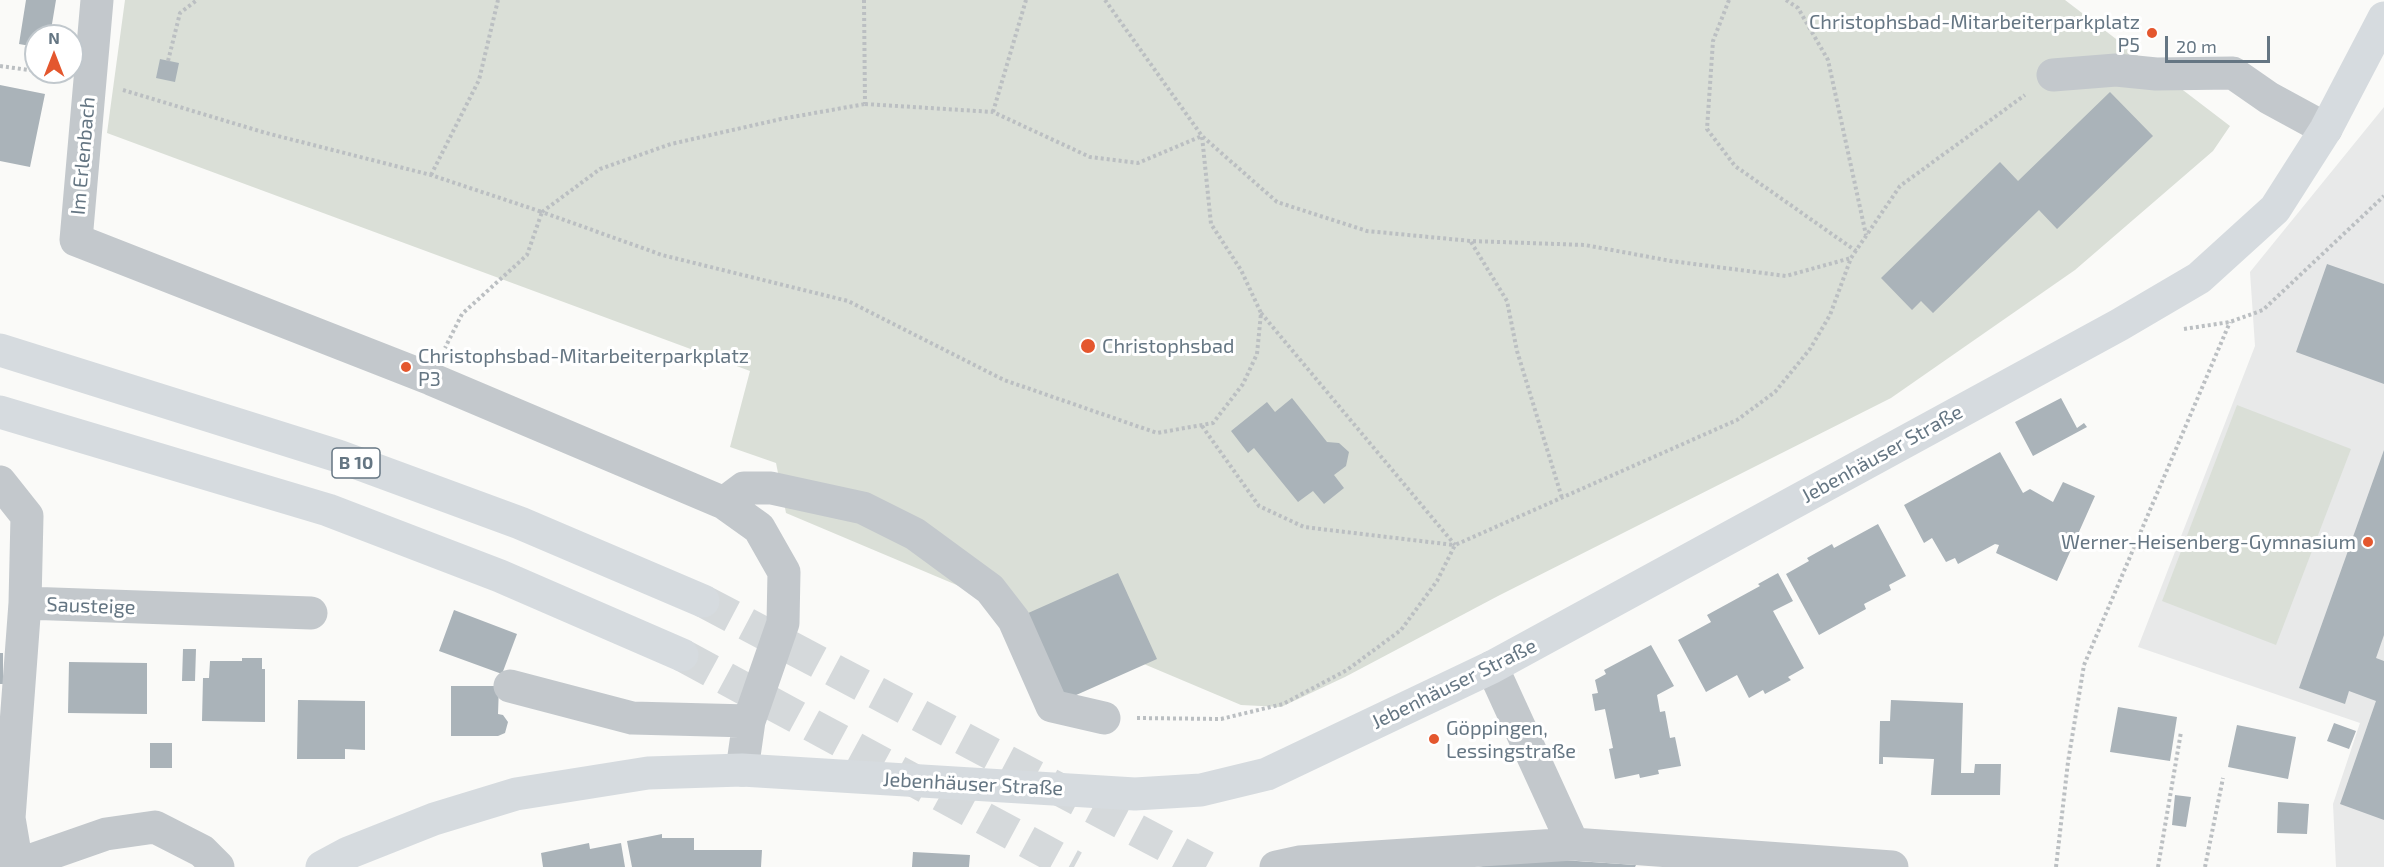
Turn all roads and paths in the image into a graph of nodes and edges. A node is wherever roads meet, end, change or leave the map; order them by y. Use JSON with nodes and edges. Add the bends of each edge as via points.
{"nodes":[{"id":1,"x":97,"y":0,"type":"edge"},
{"id":2,"x":197,"y":0,"type":"edge"},
{"id":3,"x":498,"y":0,"type":"edge"},
{"id":4,"x":864,"y":0,"type":"edge"},
{"id":5,"x":1026,"y":0,"type":"edge"},
{"id":6,"x":1105,"y":0,"type":"edge"},
{"id":7,"x":1729,"y":0,"type":"edge"},
{"id":8,"x":1786,"y":0,"type":"edge"},
{"id":9,"x":2384,"y":18,"type":"edge"},
{"id":10,"x":168,"y":61,"type":"dead end"},
{"id":11,"x":0,"y":66,"type":"edge"},
{"id":12,"x":24,"y":70,"type":"edge"},
{"id":13,"x":2053,"y":75,"type":"joint"},
{"id":14,"x":90,"y":80,"type":"junction"},
{"id":15,"x":865,"y":104,"type":"junction"},
{"id":16,"x":993,"y":112,"type":"junction"},
{"id":17,"x":2326,"y":129,"type":"junction"},
{"id":18,"x":1203,"y":136,"type":"junction"},
{"id":19,"x":431,"y":175,"type":"junction"},
{"id":20,"x":2384,"y":196,"type":"edge"},
{"id":21,"x":542,"y":212,"type":"junction"},
{"id":22,"x":1866,"y":236,"type":"junction"},
{"id":23,"x":1471,"y":241,"type":"junction"},
{"id":24,"x":1856,"y":251,"type":"junction"},
{"id":25,"x":1851,"y":258,"type":"junction"},
{"id":26,"x":1261,"y":313,"type":"junction"},
{"id":27,"x":2230,"y":322,"type":"junction"},
{"id":28,"x":2176,"y":330,"type":"dead end"},
{"id":29,"x":0,"y":350,"type":"edge"},
{"id":30,"x":431,"y":379,"type":"junction"},
{"id":31,"x":0,"y":412,"type":"edge"},
{"id":32,"x":1202,"y":426,"type":"junction"},
{"id":33,"x":0,"y":482,"type":"edge"},
{"id":34,"x":1562,"y":498,"type":"junction"},
{"id":35,"x":724,"y":503,"type":"junction"},
{"id":36,"x":1455,"y":546,"type":"junction"},
{"id":37,"x":703,"y":601,"type":"tunnel mouth"},
{"id":38,"x":26,"y":603,"type":"junction"},
{"id":39,"x":311,"y":613,"type":"dead end"},
{"id":40,"x":682,"y":655,"type":"tunnel mouth"},
{"id":41,"x":1492,"y":668,"type":"junction"},
{"id":42,"x":510,"y":686,"type":"dead end"},
{"id":43,"x":1104,"y":718,"type":"joint"},
{"id":44,"x":749,"y":721,"type":"junction"},
{"id":45,"x":2181,"y":732,"type":"dead end"},
{"id":46,"x":742,"y":770,"type":"junction"},
{"id":47,"x":2223,"y":778,"type":"dead end"},
{"id":48,"x":1573,"y":844,"type":"junction"},
{"id":49,"x":10,"y":866,"type":"edge"},
{"id":50,"x":218,"y":867,"type":"edge"},
{"id":51,"x":322,"y":867,"type":"edge"},
{"id":52,"x":1276,"y":867,"type":"edge"},
{"id":53,"x":1892,"y":867,"type":"edge"},
{"id":54,"x":2056,"y":867,"type":"edge"},
{"id":55,"x":2158,"y":867,"type":"edge"},
{"id":56,"x":2205,"y":867,"type":"edge"}],
"edges":[{"from":1,"to":14,"type":"street","name":"Im Erlenbach"},
{"from":2,"to":10,"type":"path","via":[[180,12]]},
{"from":3,"to":19,"type":"path","via":[[479,80]]},
{"from":4,"to":15,"type":"path"},
{"from":5,"to":16,"type":"path"},
{"from":6,"to":18,"type":"path"},
{"from":7,"to":24,"type":"path","via":[[1713,40],[1707,129],[1735,166]]},
{"from":8,"to":22,"type":"path","via":[[1798,8],[1828,60]]},
{"from":9,"to":17,"type":"main road","name":"Jebenhäuser Straße"},
{"from":11,"to":12,"type":"path"},
{"from":13,"to":17,"type":"street","via":[[2116,70],[2234,73],[2269,98]]},
{"from":13,"to":22,"type":"path","via":[[1900,186]]},
{"from":14,"to":19,"type":"path","via":[[266,133]]},
{"from":14,"to":30,"type":"street","name":"Im Erlenbach","via":[[76,240]]},
{"from":15,"to":16,"type":"path"},
{"from":15,"to":21,"type":"path","via":[[671,144],[600,169]]},
{"from":16,"to":18,"type":"path","via":[[1090,157],[1138,163]]},
{"from":17,"to":41,"type":"main road","name":"Jebenhäuser Straße","via":[[2275,209],[2199,278]]},
{"from":18,"to":23,"type":"path","via":[[1277,202],[1368,231]]},
{"from":18,"to":26,"type":"path","via":[[1211,224],[1241,270]]},
{"from":19,"to":21,"type":"path"},
{"from":20,"to":27,"type":"path","via":[[2263,310]]},
{"from":21,"to":30,"type":"path","via":[[527,255],[462,314]]},
{"from":21,"to":32,"type":"path","via":[[662,255],[848,301],[1004,380],[1156,433]]},
{"from":22,"to":24,"type":"path"},
{"from":23,"to":25,"type":"path","via":[[1585,245],[1786,276]]},
{"from":23,"to":34,"type":"path","via":[[1507,301],[1517,351]]},
{"from":24,"to":25,"type":"path"},
{"from":25,"to":34,"type":"path","via":[[1830,315],[1810,349],[1775,392],[1737,420]]},
{"from":26,"to":32,"type":"path","via":[[1257,354],[1243,384],[1213,423]]},
{"from":26,"to":36,"type":"path"},
{"from":27,"to":28,"type":"path"},
{"from":27,"to":54,"type":"path","via":[[2084,665]]},
{"from":29,"to":37,"type":"main road","number":"B 10","via":[[338,456],[520,523]]},
{"from":30,"to":35,"type":"street"},
{"from":31,"to":40,"type":"main road","via":[[328,510],[500,576]]},
{"from":32,"to":36,"type":"path","via":[[1259,506],[1305,527]]},
{"from":33,"to":38,"type":"street","via":[[27,516]]},
{"from":34,"to":36,"type":"path"},
{"from":35,"to":43,"type":"street","via":[[744,488],[771,488],[863,508],[915,534],[990,589],[1014,620],[1052,706]]},
{"from":35,"to":44,"type":"street","via":[[759,528],[784,572],[783,623]]},
{"from":36,"to":43,"type":"path","via":[[1437,580],[1401,630],[1347,670],[1283,704],[1221,719]]},
{"from":38,"to":39,"type":"street","name":"Sausteige"},
{"from":38,"to":49,"type":"street","name":"Sausteige","via":[[9,818]]},
{"from":41,"to":46,"type":"main road","name":"Jebenhäuser Straße","via":[[1267,774],[1201,790],[1135,794]]},
{"from":41,"to":48,"type":"street"},
{"from":42,"to":44,"type":"street","via":[[632,718]]},
{"from":44,"to":46,"type":"street"},
{"from":45,"to":55,"type":"path"},
{"from":46,"to":51,"type":"main road","name":"Jebenhäuser Straße","via":[[648,773],[516,794],[434,819]]},
{"from":47,"to":56,"type":"path"},
{"from":48,"to":52,"type":"street","via":[[1299,862]]},
{"from":48,"to":53,"type":"street"},
{"from":49,"to":50,"type":"street","name":"Sausteige","via":[[106,834],[155,827],[202,851]]}]}
